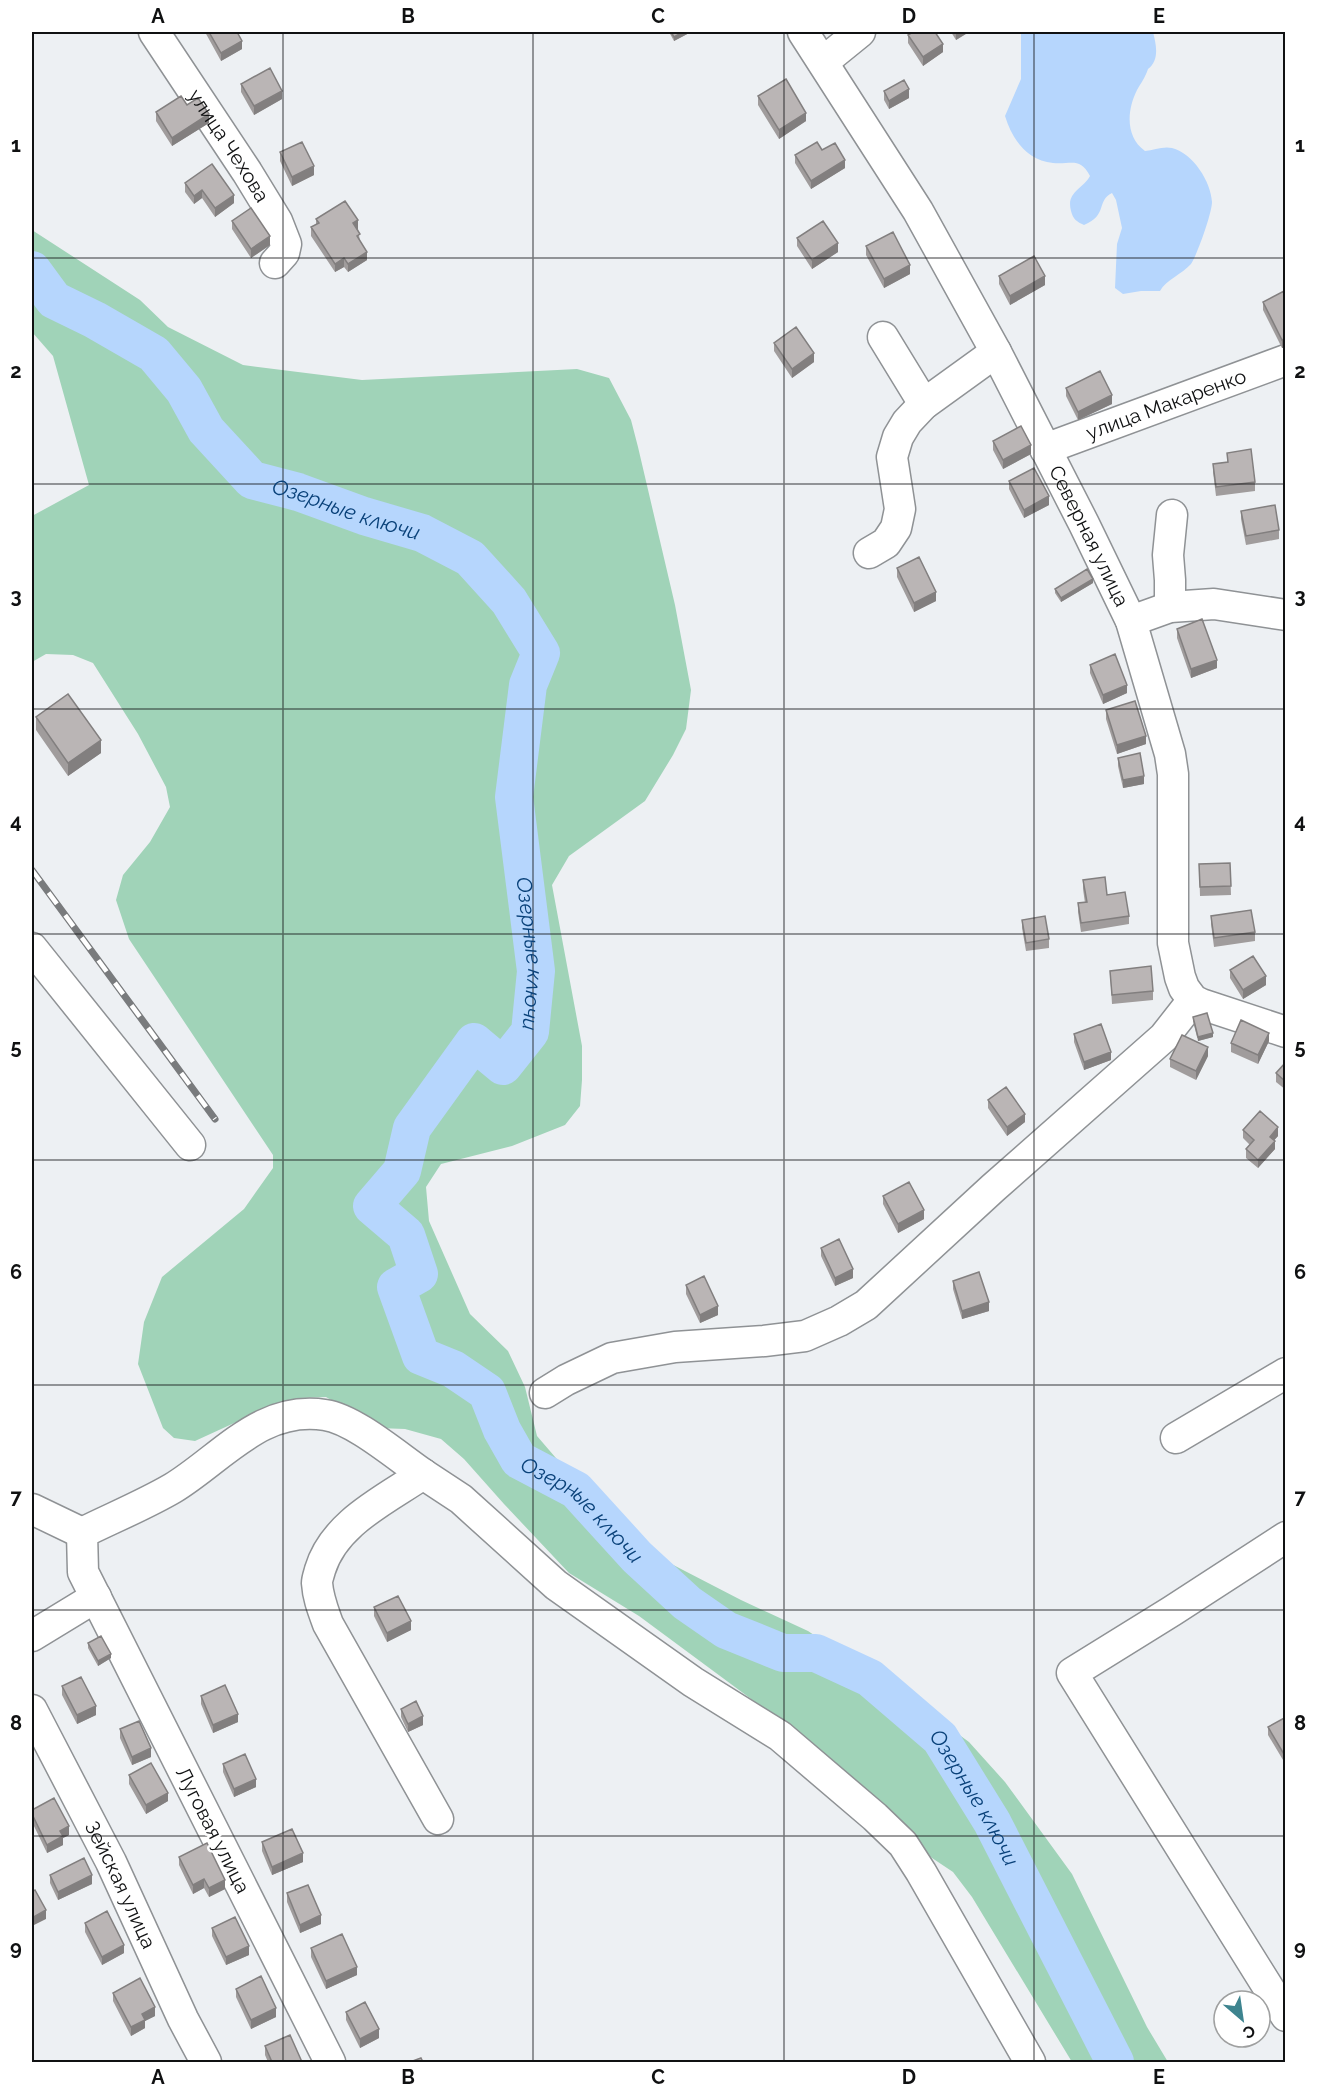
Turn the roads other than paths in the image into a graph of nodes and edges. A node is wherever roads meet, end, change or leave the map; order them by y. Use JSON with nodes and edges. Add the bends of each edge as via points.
{"nodes":[{"id":1,"x":154,"y":32,"type":"edge"},
{"id":2,"x":803,"y":32,"type":"edge"},
{"id":3,"x":860,"y":32,"type":"edge"},
{"id":4,"x":824,"y":62,"type":"junction"},
{"id":5,"x":275,"y":263,"type":"dead end"},
{"id":6,"x":883,"y":337,"type":"dead end"},
{"id":7,"x":996,"y":352,"type":"junction"},
{"id":8,"x":1286,"y":360,"type":"edge"},
{"id":9,"x":924,"y":404,"type":"junction"},
{"id":10,"x":1045,"y":449,"type":"junction"},
{"id":11,"x":1172,"y":515,"type":"dead end"},
{"id":12,"x":869,"y":553,"type":"dead end"},
{"id":13,"x":1170,"y":607,"type":"junction"},
{"id":14,"x":1286,"y":615,"type":"edge"},
{"id":15,"x":1131,"y":621,"type":"junction"},
{"id":16,"x":32,"y":948,"type":"edge"},
{"id":17,"x":1193,"y":1000,"type":"junction"},
{"id":18,"x":1286,"y":1032,"type":"edge"},
{"id":19,"x":190,"y":1145,"type":"dead end"},
{"id":20,"x":1286,"y":1373,"type":"edge"},
{"id":21,"x":545,"y":1394,"type":"dead end"},
{"id":22,"x":1176,"y":1438,"type":"dead end"},
{"id":23,"x":423,"y":1474,"type":"junction"},
{"id":24,"x":32,"y":1509,"type":"edge"},
{"id":25,"x":82,"y":1533,"type":"junction"},
{"id":26,"x":1286,"y":1537,"type":"edge"},
{"id":27,"x":96,"y":1597,"type":"junction"},
{"id":28,"x":32,"y":1636,"type":"edge"},
{"id":29,"x":32,"y":1710,"type":"edge"},
{"id":30,"x":438,"y":1819,"type":"dead end"},
{"id":31,"x":1286,"y":2016,"type":"edge"},
{"id":32,"x":206,"y":2062,"type":"edge"},
{"id":33,"x":330,"y":2062,"type":"edge"},
{"id":34,"x":1030,"y":2062,"type":"edge"}],
"edges":[{"from":1,"to":5,"type":"street","name":"улица Чехова","via":[[277,221],[286,244]]},
{"from":2,"to":4,"type":"street","name":"Северная улица"},
{"from":3,"to":4,"type":"street"},
{"from":4,"to":7,"type":"street","name":"Северная улица","via":[[918,211]]},
{"from":6,"to":9,"type":"street"},
{"from":7,"to":9,"type":"street"},
{"from":7,"to":10,"type":"street","name":"Северная улица"},
{"from":8,"to":10,"type":"street","name":"улица Макаренко"},
{"from":9,"to":12,"type":"street","via":[[907,422],[891,457],[900,509],[896,528],[886,543]]},
{"from":10,"to":15,"type":"street","name":"Северная улица"},
{"from":11,"to":13,"type":"street","via":[[1168,555]]},
{"from":13,"to":14,"type":"street","via":[[1214,604]]},
{"from":13,"to":15,"type":"street"},
{"from":15,"to":17,"type":"street","name":"Северная улица","via":[[1170,754],[1173,943],[1180,977]]},
{"from":16,"to":19,"type":"street"},
{"from":17,"to":18,"type":"street"},
{"from":17,"to":21,"type":"street","via":[[1164,1036],[866,1305],[805,1336],[675,1347],[612,1358]]},
{"from":20,"to":22,"type":"street"},
{"from":23,"to":25,"type":"street","via":[[348,1422],[326,1415],[286,1415],[251,1431],[173,1488]]},
{"from":23,"to":30,"type":"street","via":[[356,1518],[334,1540],[317,1581],[328,1623]]},
{"from":23,"to":34,"type":"street","via":[[461,1499],[556,1585],[693,1682],[780,1736],[876,1817],[903,1844],[921,1872]]},
{"from":24,"to":25,"type":"street"},
{"from":25,"to":27,"type":"street","name":"Луговая улица","via":[[83,1572]]},
{"from":26,"to":31,"type":"street","via":[[1072,1673]]},
{"from":27,"to":28,"type":"street"},
{"from":27,"to":33,"type":"street","name":"Луговая улица"},
{"from":29,"to":32,"type":"street","name":"Зейская улица","via":[[111,1862]]}]}
